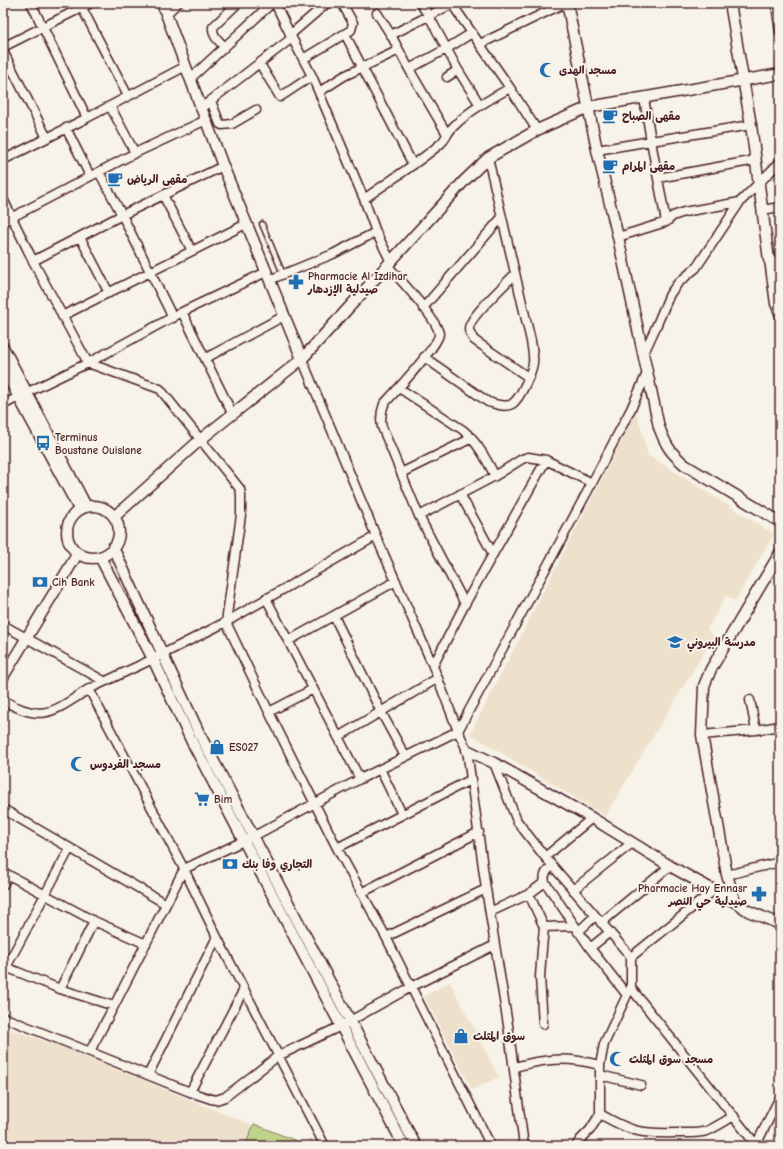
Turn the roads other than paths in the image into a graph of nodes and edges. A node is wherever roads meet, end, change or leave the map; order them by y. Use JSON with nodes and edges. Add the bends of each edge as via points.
{"nodes":[{"id":1,"x":31,"y":3,"type":"edge"},
{"id":2,"x":91,"y":3,"type":"edge"},
{"id":3,"x":162,"y":3,"type":"edge"},
{"id":4,"x":178,"y":3,"type":"edge"},
{"id":5,"x":238,"y":3,"type":"edge"},
{"id":6,"x":272,"y":3,"type":"edge"},
{"id":7,"x":275,"y":3,"type":"edge"},
{"id":8,"x":327,"y":3,"type":"edge"},
{"id":9,"x":342,"y":3,"type":"edge"},
{"id":10,"x":420,"y":3,"type":"edge"},
{"id":11,"x":452,"y":3,"type":"edge"},
{"id":12,"x":566,"y":3,"type":"edge"},
{"id":13,"x":730,"y":3,"type":"edge"},
{"id":14,"x":776,"y":4,"type":"dead end"},
{"id":15,"x":82,"y":8,"type":"junction"},
{"id":16,"x":377,"y":13,"type":"dead end"},
{"id":17,"x":166,"y":14,"type":"junction"},
{"id":18,"x":429,"y":16,"type":"junction"},
{"id":19,"x":42,"y":28,"type":"junction"},
{"id":20,"x":780,"y":32,"type":"edge"},
{"id":21,"x":472,"y":33,"type":"junction"},
{"id":22,"x":345,"y":34,"type":"junction"},
{"id":23,"x":391,"y":35,"type":"junction"},
{"id":24,"x":291,"y":36,"type":"junction"},
{"id":25,"x":480,"y":44,"type":"junction"},
{"id":26,"x":3,"y":47,"type":"edge"},
{"id":27,"x":225,"y":47,"type":"junction"},
{"id":28,"x":446,"y":49,"type":"junction"},
{"id":29,"x":399,"y":50,"type":"junction"},
{"id":30,"x":3,"y":51,"type":"edge"},
{"id":31,"x":303,"y":59,"type":"junction"},
{"id":32,"x":260,"y":64,"type":"junction"},
{"id":33,"x":186,"y":66,"type":"junction"},
{"id":34,"x":362,"y":68,"type":"junction"},
{"id":35,"x":409,"y":69,"type":"junction"},
{"id":36,"x":458,"y":70,"type":"junction"},
{"id":37,"x":780,"y":74,"type":"edge"},
{"id":38,"x":312,"y":76,"type":"junction"},
{"id":39,"x":446,"y":77,"type":"dead end"},
{"id":40,"x":191,"y":78,"type":"junction"},
{"id":41,"x":744,"y":80,"type":"junction"},
{"id":42,"x":510,"y":88,"type":"junction"},
{"id":43,"x":319,"y":92,"type":"junction"},
{"id":44,"x":128,"y":96,"type":"junction"},
{"id":45,"x":644,"y":98,"type":"junction"},
{"id":46,"x":211,"y":101,"type":"junction"},
{"id":47,"x":480,"y":105,"type":"junction"},
{"id":48,"x":110,"y":106,"type":"junction"},
{"id":49,"x":589,"y":107,"type":"junction"},
{"id":50,"x":201,"y":108,"type":"junction"},
{"id":51,"x":256,"y":110,"type":"dead end"},
{"id":52,"x":87,"y":118,"type":"junction"},
{"id":53,"x":206,"y":120,"type":"junction"},
{"id":54,"x":751,"y":125,"type":"junction"},
{"id":55,"x":66,"y":128,"type":"junction"},
{"id":56,"x":537,"y":130,"type":"junction"},
{"id":57,"x":447,"y":134,"type":"junction"},
{"id":58,"x":47,"y":138,"type":"junction"},
{"id":59,"x":651,"y":141,"type":"junction"},
{"id":60,"x":597,"y":150,"type":"junction"},
{"id":61,"x":135,"y":153,"type":"junction"},
{"id":62,"x":488,"y":158,"type":"junction"},
{"id":63,"x":3,"y":160,"type":"edge"},
{"id":64,"x":756,"y":160,"type":"junction"},
{"id":65,"x":780,"y":162,"type":"edge"},
{"id":66,"x":413,"y":165,"type":"junction"},
{"id":67,"x":223,"y":166,"type":"junction"},
{"id":68,"x":99,"y":172,"type":"junction"},
{"id":69,"x":90,"y":176,"type":"junction"},
{"id":70,"x":658,"y":178,"type":"junction"},
{"id":71,"x":759,"y":183,"type":"junction"},
{"id":72,"x":163,"y":195,"type":"junction"},
{"id":73,"x":3,"y":199,"type":"edge"},
{"id":74,"x":364,"y":199,"type":"junction"},
{"id":75,"x":740,"y":202,"type":"junction"},
{"id":76,"x":780,"y":207,"type":"edge"},
{"id":77,"x":762,"y":210,"type":"junction"},
{"id":78,"x":122,"y":215,"type":"junction"},
{"id":79,"x":12,"y":217,"type":"junction"},
{"id":80,"x":502,"y":218,"type":"junction"},
{"id":81,"x":3,"y":222,"type":"edge"},
{"id":82,"x":666,"y":222,"type":"junction"},
{"id":83,"x":246,"y":224,"type":"junction"},
{"id":84,"x":262,"y":224,"type":"dead end"},
{"id":85,"x":376,"y":232,"type":"junction"},
{"id":86,"x":80,"y":237,"type":"junction"},
{"id":87,"x":618,"y":237,"type":"junction"},
{"id":88,"x":192,"y":251,"type":"junction"},
{"id":89,"x":769,"y":260,"type":"junction"},
{"id":90,"x":33,"y":261,"type":"junction"},
{"id":91,"x":389,"y":263,"type":"junction"},
{"id":92,"x":780,"y":267,"type":"edge"},
{"id":93,"x":150,"y":272,"type":"junction"},
{"id":94,"x":283,"y":274,"type":"junction"},
{"id":95,"x":514,"y":275,"type":"junction"},
{"id":96,"x":268,"y":276,"type":"junction"},
{"id":97,"x":109,"y":293,"type":"junction"},
{"id":98,"x":423,"y":308,"type":"junction"},
{"id":99,"x":182,"y":312,"type":"junction"},
{"id":100,"x":780,"y":315,"type":"edge"},
{"id":101,"x":62,"y":316,"type":"junction"},
{"id":102,"x":284,"y":316,"type":"junction"},
{"id":103,"x":173,"y":318,"type":"junction"},
{"id":104,"x":3,"y":347,"type":"edge"},
{"id":105,"x":643,"y":354,"type":"junction"},
{"id":106,"x":424,"y":357,"type":"junction"},
{"id":107,"x":206,"y":358,"type":"junction"},
{"id":108,"x":302,"y":359,"type":"junction"},
{"id":109,"x":88,"y":363,"type":"junction"},
{"id":110,"x":3,"y":368,"type":"edge"},
{"id":111,"x":647,"y":373,"type":"junction"},
{"id":112,"x":528,"y":377,"type":"junction"},
{"id":113,"x":399,"y":388,"type":"junction"},
{"id":114,"x":22,"y":395,"type":"junction"},
{"id":115,"x":3,"y":405,"type":"edge"},
{"id":116,"x":232,"y":413,"type":"junction"},
{"id":117,"x":472,"y":438,"type":"junction"},
{"id":118,"x":200,"y":440,"type":"junction"},
{"id":119,"x":546,"y":460,"type":"junction"},
{"id":120,"x":401,"y":473,"type":"junction"},
{"id":121,"x":496,"y":476,"type":"junction"},
{"id":122,"x":592,"y":483,"type":"junction"},
{"id":123,"x":460,"y":494,"type":"junction"},
{"id":124,"x":83,"y":508,"type":"junction"},
{"id":125,"x":419,"y":516,"type":"junction"},
{"id":126,"x":114,"y":517,"type":"junction"},
{"id":127,"x":780,"y":522,"type":"edge"},
{"id":128,"x":376,"y":536,"type":"junction"},
{"id":129,"x":113,"y":547,"type":"junction"},
{"id":130,"x":780,"y":552,"type":"edge"},
{"id":131,"x":78,"y":553,"type":"junction"},
{"id":132,"x":493,"y":554,"type":"junction"},
{"id":133,"x":100,"y":556,"type":"junction"},
{"id":134,"x":396,"y":581,"type":"junction"},
{"id":135,"x":266,"y":598,"type":"junction"},
{"id":136,"x":464,"y":604,"type":"junction"},
{"id":137,"x":334,"y":616,"type":"junction"},
{"id":138,"x":226,"y":622,"type":"junction"},
{"id":139,"x":3,"y":625,"type":"edge"},
{"id":140,"x":26,"y":638,"type":"junction"},
{"id":141,"x":288,"y":641,"type":"junction"},
{"id":142,"x":158,"y":656,"type":"junction"},
{"id":143,"x":433,"y":666,"type":"junction"},
{"id":144,"x":3,"y":677,"type":"edge"},
{"id":145,"x":438,"y":678,"type":"junction"},
{"id":146,"x":104,"y":681,"type":"junction"},
{"id":147,"x":89,"y":689,"type":"junction"},
{"id":148,"x":313,"y":689,"type":"junction"},
{"id":149,"x":3,"y":700,"type":"edge"},
{"id":150,"x":750,"y":700,"type":"dead end"},
{"id":151,"x":269,"y":712,"type":"junction"},
{"id":152,"x":381,"y":712,"type":"junction"},
{"id":153,"x":780,"y":726,"type":"edge"},
{"id":154,"x":458,"y":730,"type":"junction"},
{"id":155,"x":756,"y":730,"type":"junction"},
{"id":156,"x":702,"y":734,"type":"junction"},
{"id":157,"x":338,"y":737,"type":"junction"},
{"id":158,"x":467,"y":750,"type":"junction"},
{"id":159,"x":405,"y":756,"type":"junction"},
{"id":160,"x":494,"y":763,"type":"junction"},
{"id":161,"x":380,"y":769,"type":"junction"},
{"id":162,"x":360,"y":779,"type":"junction"},
{"id":163,"x":472,"y":779,"type":"junction"},
{"id":164,"x":315,"y":803,"type":"junction"},
{"id":165,"x":3,"y":809,"type":"edge"},
{"id":166,"x":402,"y":814,"type":"junction"},
{"id":167,"x":592,"y":818,"type":"junction"},
{"id":168,"x":479,"y":832,"type":"junction"},
{"id":169,"x":254,"y":836,"type":"junction"},
{"id":170,"x":244,"y":841,"type":"junction"},
{"id":171,"x":632,"y":842,"type":"junction"},
{"id":172,"x":70,"y":848,"type":"junction"},
{"id":173,"x":337,"y":848,"type":"junction"},
{"id":174,"x":545,"y":857,"type":"junction"},
{"id":175,"x":780,"y":862,"type":"edge"},
{"id":176,"x":552,"y":866,"type":"junction"},
{"id":177,"x":670,"y":866,"type":"junction"},
{"id":178,"x":184,"y":869,"type":"junction"},
{"id":179,"x":6,"y":874,"type":"edge"},
{"id":180,"x":727,"y":875,"type":"junction"},
{"id":181,"x":545,"y":882,"type":"junction"},
{"id":182,"x":3,"y":885,"type":"edge"},
{"id":183,"x":486,"y":889,"type":"junction"},
{"id":184,"x":573,"y":890,"type":"junction"},
{"id":185,"x":713,"y":891,"type":"junction"},
{"id":186,"x":361,"y":893,"type":"junction"},
{"id":187,"x":45,"y":894,"type":"junction"},
{"id":188,"x":529,"y":894,"type":"junction"},
{"id":189,"x":735,"y":902,"type":"junction"},
{"id":190,"x":166,"y":904,"type":"junction"},
{"id":191,"x":490,"y":912,"type":"junction"},
{"id":192,"x":94,"y":920,"type":"junction"},
{"id":193,"x":598,"y":920,"type":"junction"},
{"id":194,"x":780,"y":924,"type":"edge"},
{"id":195,"x":544,"y":927,"type":"junction"},
{"id":196,"x":576,"y":929,"type":"junction"},
{"id":197,"x":610,"y":932,"type":"junction"},
{"id":198,"x":217,"y":937,"type":"junction"},
{"id":199,"x":386,"y":937,"type":"junction"},
{"id":200,"x":146,"y":944,"type":"junction"},
{"id":201,"x":495,"y":945,"type":"junction"},
{"id":202,"x":590,"y":948,"type":"junction"},
{"id":203,"x":631,"y":957,"type":"junction"},
{"id":204,"x":4,"y":969,"type":"edge"},
{"id":205,"x":411,"y":987,"type":"junction"},
{"id":206,"x":60,"y":989,"type":"junction"},
{"id":207,"x":244,"y":989,"type":"junction"},
{"id":208,"x":629,"y":992,"type":"junction"},
{"id":209,"x":114,"y":1006,"type":"junction"},
{"id":210,"x":3,"y":1017,"type":"edge"},
{"id":211,"x":350,"y":1021,"type":"junction"},
{"id":212,"x":543,"y":1024,"type":"dead end"},
{"id":213,"x":341,"y":1026,"type":"junction"},
{"id":214,"x":90,"y":1051,"type":"junction"},
{"id":215,"x":278,"y":1056,"type":"junction"},
{"id":216,"x":600,"y":1065,"type":"junction"},
{"id":217,"x":514,"y":1066,"type":"junction"},
{"id":218,"x":148,"y":1075,"type":"junction"},
{"id":219,"x":600,"y":1075,"type":"junction"},
{"id":220,"x":641,"y":1085,"type":"dead end"},
{"id":221,"x":190,"y":1092,"type":"junction"},
{"id":222,"x":778,"y":1101,"type":"dead end"},
{"id":223,"x":600,"y":1114,"type":"junction"},
{"id":224,"x":734,"y":1116,"type":"junction"},
{"id":225,"x":325,"y":1146,"type":"edge"},
{"id":226,"x":404,"y":1146,"type":"edge"},
{"id":227,"x":416,"y":1146,"type":"edge"},
{"id":228,"x":491,"y":1146,"type":"edge"},
{"id":229,"x":524,"y":1146,"type":"edge"},
{"id":230,"x":576,"y":1146,"type":"edge"},
{"id":231,"x":757,"y":1146,"type":"edge"}],
"edges":[{"from":1,"to":19,"type":"street"},
{"from":2,"to":15,"type":"street"},
{"from":3,"to":17,"type":"street"},
{"from":4,"to":17,"type":"street"},
{"from":5,"to":27,"type":"street","via":[[212,30]]},
{"from":6,"to":27,"type":"street"},
{"from":7,"to":24,"type":"street"},
{"from":8,"to":24,"type":"street"},
{"from":9,"to":22,"type":"street","via":[[353,23],[351,30]]},
{"from":10,"to":18,"type":"street"},
{"from":11,"to":18,"type":"street"},
{"from":11,"to":21,"type":"street"},
{"from":12,"to":25,"type":"street"},
{"from":12,"to":49,"type":"street"},
{"from":13,"to":41,"type":"street"},
{"from":14,"to":20,"type":"street"},
{"from":15,"to":19,"type":"street"},
{"from":15,"to":44,"type":"street"},
{"from":16,"to":23,"type":"street"},
{"from":17,"to":33,"type":"street"},
{"from":18,"to":23,"type":"street"},
{"from":18,"to":28,"type":"street"},
{"from":19,"to":26,"type":"street"},
{"from":19,"to":52,"type":"street"},
{"from":21,"to":25,"type":"street"},
{"from":21,"to":28,"type":"street"},
{"from":22,"to":31,"type":"street"},
{"from":22,"to":34,"type":"street"},
{"from":23,"to":29,"type":"street"},
{"from":24,"to":31,"type":"street"},
{"from":24,"to":32,"type":"street"},
{"from":25,"to":42,"type":"street"},
{"from":27,"to":40,"type":"street"},
{"from":28,"to":35,"type":"street"},
{"from":28,"to":36,"type":"street"},
{"from":29,"to":34,"type":"street"},
{"from":29,"to":35,"type":"street"},
{"from":30,"to":58,"type":"street"},
{"from":31,"to":38,"type":"street"},
{"from":32,"to":38,"type":"street","via":[[280,96]]},
{"from":32,"to":46,"type":"street"},
{"from":33,"to":40,"type":"street"},
{"from":33,"to":44,"type":"street"},
{"from":34,"to":43,"type":"street"},
{"from":34,"to":66,"type":"street"},
{"from":35,"to":57,"type":"street"},
{"from":36,"to":39,"type":"street"},
{"from":36,"to":47,"type":"street"},
{"from":37,"to":41,"type":"street"},
{"from":38,"to":43,"type":"street"},
{"from":40,"to":50,"type":"street"},
{"from":41,"to":45,"type":"street"},
{"from":41,"to":54,"type":"street"},
{"from":42,"to":47,"type":"street"},
{"from":42,"to":56,"type":"street"},
{"from":43,"to":74,"type":"street"},
{"from":44,"to":48,"type":"street"},
{"from":45,"to":49,"type":"street"},
{"from":45,"to":59,"type":"street"},
{"from":46,"to":50,"type":"street"},
{"from":46,"to":51,"type":"street","via":[[222,125],[232,124]]},
{"from":47,"to":57,"type":"street","via":[[454,125]]},
{"from":48,"to":52,"type":"street"},
{"from":48,"to":61,"type":"street"},
{"from":49,"to":56,"type":"street"},
{"from":49,"to":60,"type":"street"},
{"from":50,"to":53,"type":"street"},
{"from":52,"to":55,"type":"street"},
{"from":53,"to":61,"type":"street"},
{"from":53,"to":67,"type":"street"},
{"from":54,"to":59,"type":"street"},
{"from":54,"to":64,"type":"street"},
{"from":55,"to":58,"type":"street"},
{"from":55,"to":69,"type":"street"},
{"from":56,"to":62,"type":"street"},
{"from":57,"to":66,"type":"street","via":[[441,144]]},
{"from":58,"to":63,"type":"street"},
{"from":59,"to":60,"type":"street"},
{"from":59,"to":70,"type":"street"},
{"from":60,"to":87,"type":"street"},
{"from":61,"to":68,"type":"street"},
{"from":62,"to":80,"type":"street"},
{"from":62,"to":91,"type":"street"},
{"from":64,"to":70,"type":"street"},
{"from":64,"to":71,"type":"street"},
{"from":65,"to":71,"type":"street"},
{"from":66,"to":74,"type":"street"},
{"from":67,"to":72,"type":"street"},
{"from":67,"to":83,"type":"street"},
{"from":68,"to":69,"type":"street"},
{"from":68,"to":78,"type":"street"},
{"from":69,"to":79,"type":"street"},
{"from":70,"to":82,"type":"street"},
{"from":71,"to":75,"type":"street"},
{"from":71,"to":77,"type":"street"},
{"from":72,"to":78,"type":"street"},
{"from":72,"to":88,"type":"street"},
{"from":73,"to":79,"type":"street"},
{"from":74,"to":85,"type":"street"},
{"from":75,"to":82,"type":"street","via":[[684,212]]},
{"from":75,"to":105,"type":"street","via":[[696,268],[678,283],[670,294]]},
{"from":76,"to":77,"type":"street"},
{"from":77,"to":89,"type":"street"},
{"from":78,"to":86,"type":"street"},
{"from":78,"to":93,"type":"street"},
{"from":79,"to":81,"type":"street"},
{"from":79,"to":90,"type":"street"},
{"from":80,"to":95,"type":"street"},
{"from":80,"to":98,"type":"street"},
{"from":82,"to":87,"type":"street"},
{"from":83,"to":88,"type":"street"},
{"from":83,"to":96,"type":"street"},
{"from":84,"to":94,"type":"lane"},
{"from":85,"to":91,"type":"street"},
{"from":85,"to":94,"type":"street","via":[[333,254]]},
{"from":86,"to":90,"type":"street"},
{"from":86,"to":97,"type":"street"},
{"from":87,"to":105,"type":"street"},
{"from":88,"to":93,"type":"street"},
{"from":89,"to":92,"type":"street"},
{"from":89,"to":100,"type":"street","via":[[775,304]]},
{"from":90,"to":101,"type":"street"},
{"from":91,"to":98,"type":"street"},
{"from":91,"to":108,"type":"street"},
{"from":93,"to":97,"type":"street"},
{"from":93,"to":103,"type":"street"},
{"from":94,"to":96,"type":"street"},
{"from":95,"to":112,"type":"street","via":[[534,356]]},
{"from":95,"to":112,"type":"street","via":[[476,315],[468,329],[474,340]]},
{"from":96,"to":99,"type":"street"},
{"from":96,"to":102,"type":"street"},
{"from":97,"to":101,"type":"street"},
{"from":98,"to":106,"type":"street","via":[[439,333],[438,340]]},
{"from":99,"to":103,"type":"street"},
{"from":99,"to":107,"type":"street"},
{"from":101,"to":109,"type":"street"},
{"from":102,"to":107,"type":"street"},
{"from":102,"to":108,"type":"street"},
{"from":103,"to":109,"type":"street"},
{"from":104,"to":114,"type":"street"},
{"from":105,"to":111,"type":"street"},
{"from":106,"to":112,"type":"street","via":[[488,402],[499,405],[512,404]]},
{"from":106,"to":113,"type":"street"},
{"from":107,"to":116,"type":"street"},
{"from":108,"to":116,"type":"street"},
{"from":108,"to":128,"type":"street"},
{"from":109,"to":114,"type":"street"},
{"from":109,"to":118,"type":"street","via":[[160,389]]},
{"from":110,"to":114,"type":"street"},
{"from":111,"to":122,"type":"street"},
{"from":111,"to":127,"type":"street","via":[[659,427],[672,454]]},
{"from":113,"to":117,"type":"street"},
{"from":113,"to":120,"type":"street","via":[[384,404],[380,419]]},
{"from":114,"to":115,"type":"street"},
{"from":114,"to":124,"type":"street"},
{"from":116,"to":118,"type":"street"},
{"from":117,"to":120,"type":"street"},
{"from":117,"to":121,"type":"street"},
{"from":118,"to":126,"type":"street"},
{"from":118,"to":138,"type":"street","via":[[235,483],[241,495],[241,515]]},
{"from":119,"to":121,"type":"street","via":[[535,457],[522,459]]},
{"from":119,"to":122,"type":"street"},
{"from":119,"to":132,"type":"street"},
{"from":120,"to":125,"type":"street"},
{"from":121,"to":123,"type":"street"},
{"from":122,"to":154,"type":"street"},
{"from":123,"to":125,"type":"street"},
{"from":123,"to":132,"type":"street"},
{"from":124,"to":126,"type":"street","via":[[94,505],[102,507]]},
{"from":124,"to":131,"type":"street","via":[[68,522],[70,543]]},
{"from":125,"to":136,"type":"street"},
{"from":126,"to":129,"type":"street","via":[[119,532]]},
{"from":128,"to":134,"type":"street"},
{"from":128,"to":135,"type":"street"},
{"from":129,"to":133,"type":"street","via":[[108,553]]},
{"from":129,"to":142,"type":"street"},
{"from":130,"to":156,"type":"street","via":[[711,669],[704,686]]},
{"from":131,"to":133,"type":"street","via":[[93,558]]},
{"from":131,"to":140,"type":"street"},
{"from":132,"to":136,"type":"street"},
{"from":133,"to":142,"type":"street"},
{"from":134,"to":137,"type":"street"},
{"from":134,"to":143,"type":"street"},
{"from":135,"to":138,"type":"street"},
{"from":135,"to":141,"type":"street"},
{"from":136,"to":143,"type":"street"},
{"from":137,"to":141,"type":"street"},
{"from":137,"to":152,"type":"street"},
{"from":138,"to":142,"type":"street"},
{"from":138,"to":151,"type":"street"},
{"from":139,"to":140,"type":"street"},
{"from":140,"to":144,"type":"street"},
{"from":140,"to":146,"type":"street"},
{"from":141,"to":148,"type":"street"},
{"from":142,"to":146,"type":"street"},
{"from":142,"to":169,"type":"street"},
{"from":142,"to":170,"type":"street","via":[[191,740]]},
{"from":143,"to":145,"type":"street"},
{"from":145,"to":152,"type":"street"},
{"from":145,"to":154,"type":"street"},
{"from":146,"to":147,"type":"street"},
{"from":147,"to":149,"type":"street","via":[[53,711],[45,713],[30,713],[17,709]]},
{"from":147,"to":178,"type":"street"},
{"from":148,"to":151,"type":"street"},
{"from":148,"to":157,"type":"street"},
{"from":150,"to":155,"type":"street"},
{"from":151,"to":164,"type":"street"},
{"from":152,"to":157,"type":"street"},
{"from":152,"to":159,"type":"street"},
{"from":153,"to":155,"type":"street"},
{"from":154,"to":158,"type":"street"},
{"from":154,"to":159,"type":"street"},
{"from":155,"to":156,"type":"street"},
{"from":156,"to":180,"type":"street"},
{"from":157,"to":162,"type":"street"},
{"from":158,"to":160,"type":"street"},
{"from":158,"to":163,"type":"street"},
{"from":159,"to":161,"type":"street"},
{"from":160,"to":167,"type":"street"},
{"from":160,"to":174,"type":"street","via":[[517,821]]},
{"from":161,"to":162,"type":"street"},
{"from":161,"to":166,"type":"street"},
{"from":162,"to":164,"type":"street"},
{"from":163,"to":166,"type":"street"},
{"from":163,"to":168,"type":"street"},
{"from":164,"to":169,"type":"street"},
{"from":164,"to":173,"type":"street"},
{"from":165,"to":172,"type":"street"},
{"from":166,"to":173,"type":"street"},
{"from":167,"to":171,"type":"street"},
{"from":167,"to":174,"type":"street"},
{"from":168,"to":183,"type":"street"},
{"from":168,"to":186,"type":"street"},
{"from":169,"to":170,"type":"street"},
{"from":169,"to":211,"type":"street"},
{"from":170,"to":178,"type":"street"},
{"from":170,"to":213,"type":"street"},
{"from":171,"to":177,"type":"street"},
{"from":171,"to":184,"type":"street"},
{"from":172,"to":187,"type":"street"},
{"from":172,"to":190,"type":"street"},
{"from":173,"to":186,"type":"street"},
{"from":174,"to":176,"type":"street"},
{"from":175,"to":180,"type":"street"},
{"from":176,"to":181,"type":"street","via":[[545,873]]},
{"from":176,"to":184,"type":"street"},
{"from":177,"to":185,"type":"street"},
{"from":177,"to":193,"type":"street"},
{"from":178,"to":190,"type":"street"},
{"from":178,"to":198,"type":"street"},
{"from":179,"to":182,"type":"street"},
{"from":179,"to":187,"type":"street"},
{"from":180,"to":189,"type":"street"},
{"from":181,"to":188,"type":"street"},
{"from":181,"to":196,"type":"street"},
{"from":183,"to":191,"type":"street"},
{"from":183,"to":199,"type":"street"},
{"from":184,"to":193,"type":"street"},
{"from":185,"to":189,"type":"street"},
{"from":185,"to":203,"type":"street"},
{"from":186,"to":199,"type":"street"},
{"from":187,"to":192,"type":"street"},
{"from":187,"to":204,"type":"street"},
{"from":188,"to":191,"type":"street"},
{"from":188,"to":195,"type":"street"},
{"from":189,"to":194,"type":"street","via":[[748,911]]},
{"from":190,"to":200,"type":"street"},
{"from":191,"to":201,"type":"street"},
{"from":192,"to":200,"type":"street"},
{"from":192,"to":206,"type":"street"},
{"from":193,"to":196,"type":"street"},
{"from":193,"to":197,"type":"street"},
{"from":195,"to":196,"type":"street"},
{"from":195,"to":212,"type":"street","via":[[540,977]]},
{"from":196,"to":202,"type":"street"},
{"from":197,"to":202,"type":"street"},
{"from":197,"to":203,"type":"street"},
{"from":198,"to":207,"type":"street"},
{"from":198,"to":218,"type":"street"},
{"from":199,"to":205,"type":"street"},
{"from":200,"to":209,"type":"street"},
{"from":201,"to":205,"type":"street"},
{"from":201,"to":217,"type":"street"},
{"from":202,"to":208,"type":"street"},
{"from":203,"to":208,"type":"street"},
{"from":204,"to":206,"type":"street"},
{"from":205,"to":211,"type":"street"},
{"from":205,"to":228,"type":"street"},
{"from":206,"to":209,"type":"street"},
{"from":207,"to":215,"type":"street"},
{"from":207,"to":221,"type":"street"},
{"from":208,"to":216,"type":"street","via":[[604,1044]]},
{"from":208,"to":224,"type":"street"},
{"from":209,"to":214,"type":"street"},
{"from":210,"to":214,"type":"street"},
{"from":211,"to":213,"type":"street"},
{"from":211,"to":227,"type":"street"},
{"from":213,"to":215,"type":"street"},
{"from":213,"to":226,"type":"street"},
{"from":214,"to":218,"type":"street"},
{"from":215,"to":221,"type":"street","via":[[225,1098],[216,1100]]},
{"from":215,"to":225,"type":"street"},
{"from":216,"to":217,"type":"street","via":[[563,1059]]},
{"from":216,"to":219,"type":"street"},
{"from":217,"to":229,"type":"street"},
{"from":218,"to":221,"type":"street"},
{"from":219,"to":220,"type":"street"},
{"from":219,"to":223,"type":"street"},
{"from":222,"to":231,"type":"street"},
{"from":223,"to":224,"type":"street","via":[[636,1132],[660,1134],[707,1130]]},
{"from":223,"to":230,"type":"street"},
{"from":224,"to":231,"type":"street"}]}
